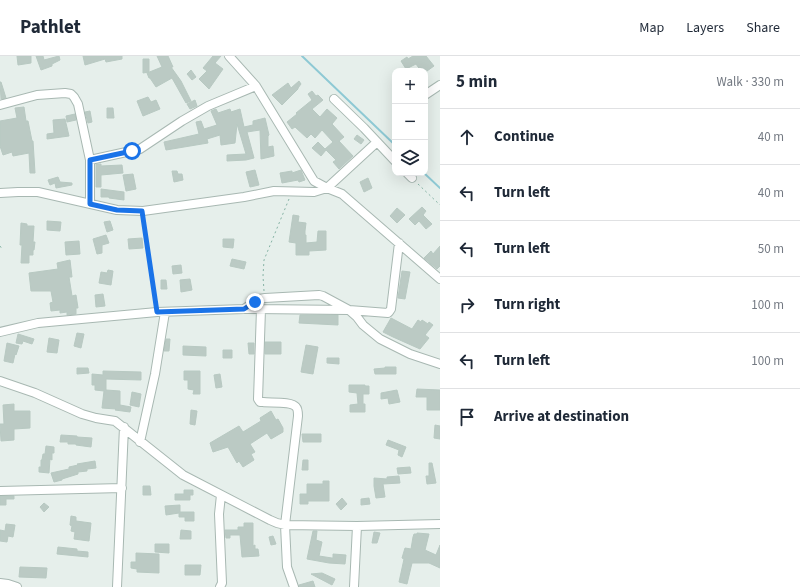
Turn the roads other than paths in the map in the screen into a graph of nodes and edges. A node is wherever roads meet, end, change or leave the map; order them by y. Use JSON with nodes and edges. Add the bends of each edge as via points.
{"nodes":[{"id":1,"x":229,"y":56,"type":"edge"},
{"id":2,"x":440,"y":85,"type":"edge"},
{"id":3,"x":256,"y":86,"type":"junction"},
{"id":4,"x":428,"y":92,"type":"edge"},
{"id":5,"x":334,"y":99,"type":"dead end"},
{"id":6,"x":0,"y":105,"type":"edge"},
{"id":7,"x":377,"y":142,"type":"junction"},
{"id":8,"x":392,"y":158,"type":"edge"},
{"id":9,"x":90,"y":160,"type":"junction"},
{"id":10,"x":327,"y":188,"type":"junction"},
{"id":11,"x":0,"y":193,"type":"edge"},
{"id":12,"x":90,"y":204,"type":"junction"},
{"id":13,"x":399,"y":243,"type":"junction"},
{"id":14,"x":440,"y":279,"type":"edge"},
{"id":15,"x":244,"y":309,"type":"junction"},
{"id":16,"x":261,"y":309,"type":"junction"},
{"id":17,"x":349,"y":310,"type":"junction"},
{"id":18,"x":161,"y":312,"type":"junction"},
{"id":19,"x":0,"y":332,"type":"edge"},
{"id":20,"x":440,"y":364,"type":"edge"},
{"id":21,"x":0,"y":381,"type":"edge"},
{"id":22,"x":124,"y":427,"type":"junction"},
{"id":23,"x":140,"y":442,"type":"junction"},
{"id":24,"x":122,"y":488,"type":"junction"},
{"id":25,"x":0,"y":491,"type":"edge"},
{"id":26,"x":221,"y":495,"type":"junction"},
{"id":27,"x":440,"y":524,"type":"edge"},
{"id":28,"x":285,"y":525,"type":"junction"},
{"id":29,"x":357,"y":526,"type":"junction"},
{"id":30,"x":0,"y":583,"type":"edge"},
{"id":31,"x":17,"y":587,"type":"edge"},
{"id":32,"x":117,"y":587,"type":"edge"},
{"id":33,"x":220,"y":587,"type":"edge"},
{"id":34,"x":294,"y":587,"type":"edge"},
{"id":35,"x":354,"y":587,"type":"edge"}],
"edges":[{"from":1,"to":3,"type":"street"},
{"from":2,"to":4,"type":"street"},
{"from":3,"to":9,"type":"street","via":[[208,106],[140,148]]},
{"from":3,"to":10,"type":"street","via":[[314,180]]},
{"from":5,"to":7,"type":"street"},
{"from":6,"to":9,"type":"street","via":[[37,95],[71,94],[78,104]]},
{"from":7,"to":8,"type":"street"},
{"from":7,"to":10,"type":"street"},
{"from":9,"to":12,"type":"street"},
{"from":10,"to":12,"type":"street","via":[[314,192],[274,191],[142,211],[117,210]]},
{"from":10,"to":13,"type":"street","via":[[342,194]]},
{"from":11,"to":12,"type":"street","via":[[38,192]]},
{"from":13,"to":14,"type":"street"},
{"from":13,"to":17,"type":"street","via":[[390,311],[385,313]]},
{"from":15,"to":16,"type":"street"},
{"from":15,"to":17,"type":"street","via":[[264,298],[319,295]]},
{"from":15,"to":18,"type":"street"},
{"from":16,"to":17,"type":"street"},
{"from":16,"to":28,"type":"street","via":[[258,399],[260,402],[291,404],[298,411]]},
{"from":17,"to":20,"type":"street","via":[[380,339],[410,354]]},
{"from":18,"to":19,"type":"street","via":[[38,323]]},
{"from":18,"to":23,"type":"street","via":[[155,374]]},
{"from":21,"to":22,"type":"street","via":[[82,414],[115,421]]},
{"from":22,"to":23,"type":"street"},
{"from":22,"to":24,"type":"street"},
{"from":23,"to":26,"type":"street","via":[[183,475]]},
{"from":24,"to":25,"type":"street"},
{"from":24,"to":32,"type":"street"},
{"from":26,"to":28,"type":"street","via":[[273,522]]},
{"from":26,"to":33,"type":"street"},
{"from":27,"to":29,"type":"street"},
{"from":28,"to":29,"type":"street"},
{"from":28,"to":34,"type":"street","via":[[287,567]]},
{"from":29,"to":35,"type":"street"},
{"from":30,"to":31,"type":"street"}]}
